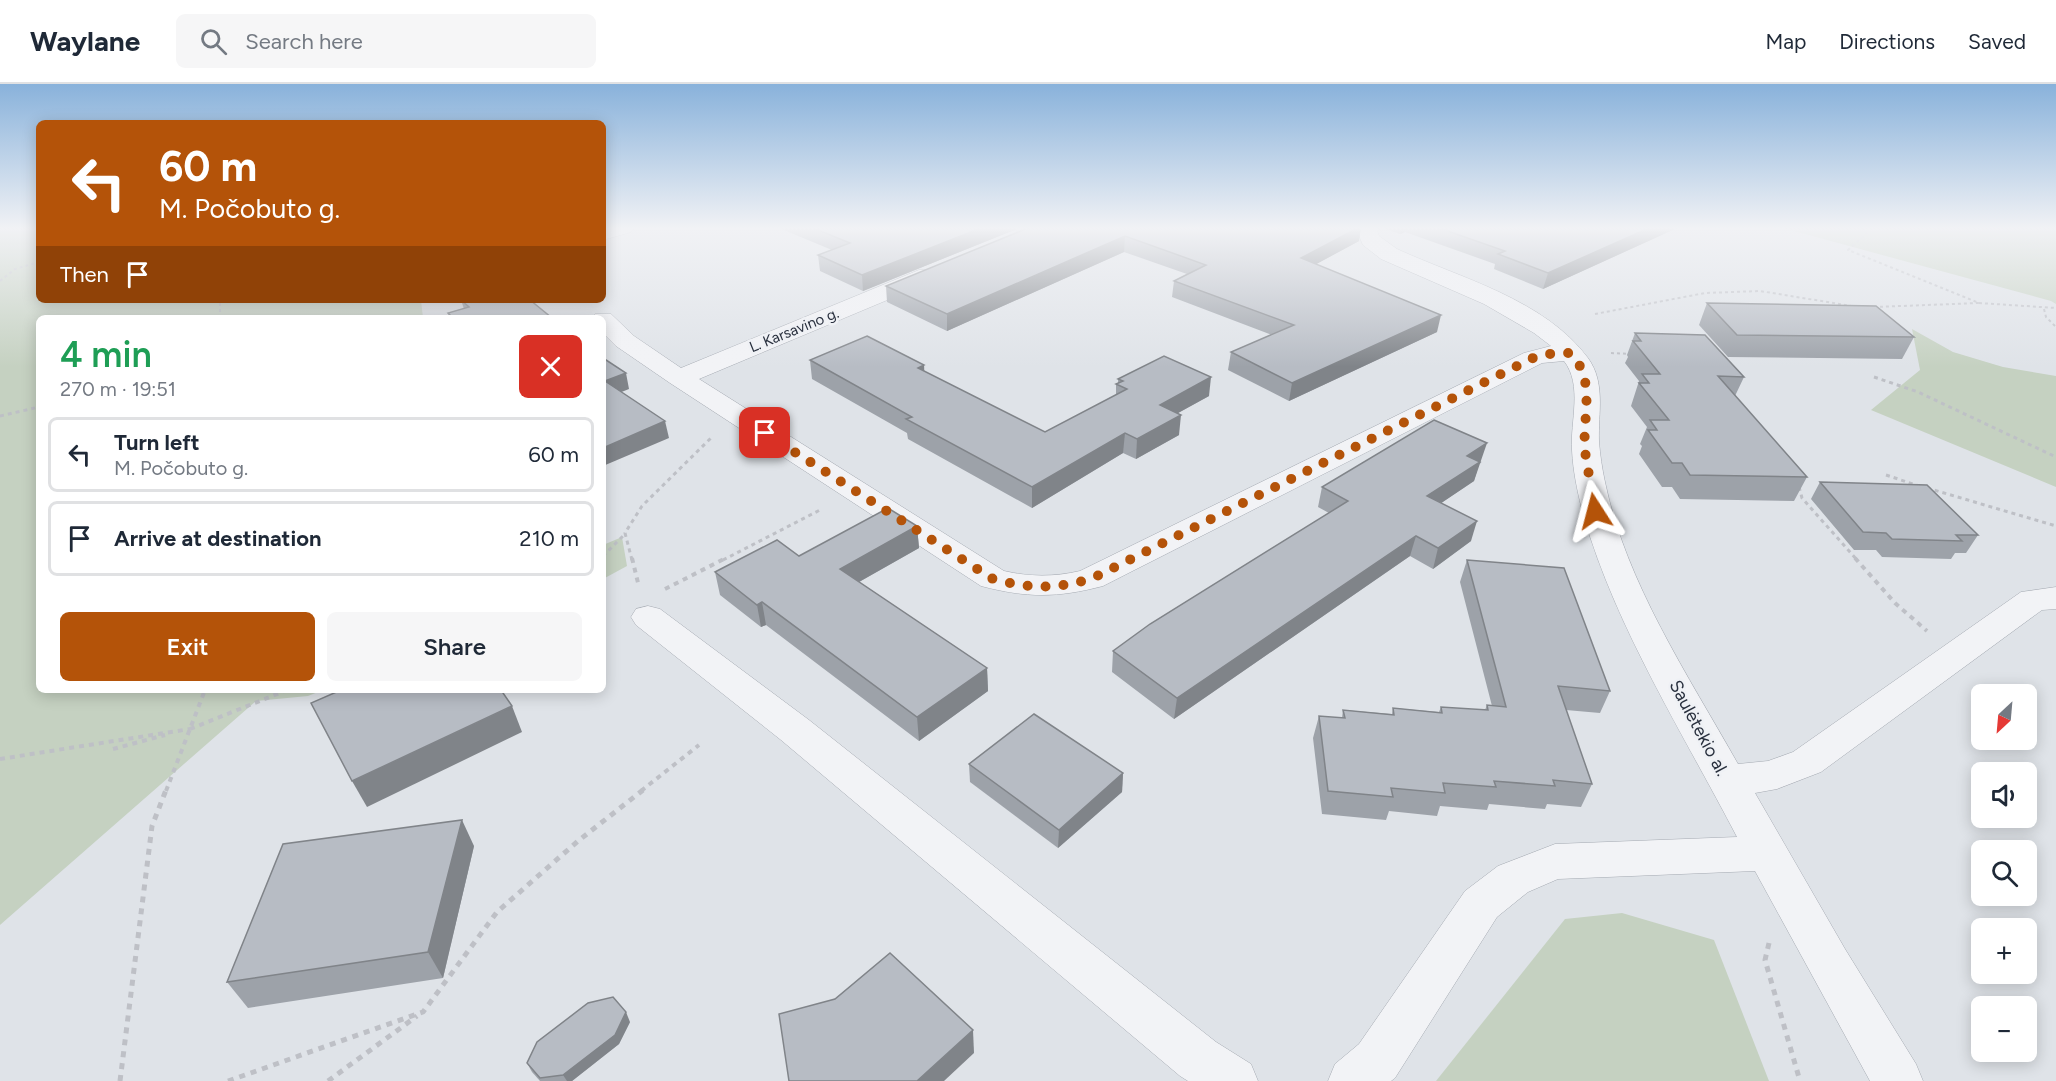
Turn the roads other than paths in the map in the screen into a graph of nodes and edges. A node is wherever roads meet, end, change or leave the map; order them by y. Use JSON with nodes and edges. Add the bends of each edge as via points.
{"nodes":[{"id":1,"x":926,"y":275,"type":"edge"},
{"id":2,"x":1435,"y":275,"type":"edge"},
{"id":3,"x":606,"y":321,"type":"edge"},
{"id":4,"x":1570,"y":353,"type":"junction"},
{"id":5,"x":679,"y":378,"type":"junction"},
{"id":6,"x":2056,"y":598,"type":"edge"},
{"id":7,"x":646,"y":608,"type":"road end"},
{"id":8,"x":1726,"y":778,"type":"junction"},
{"id":9,"x":1773,"y":869,"type":"junction"},
{"id":10,"x":1233,"y":1081,"type":"edge"},
{"id":11,"x":1353,"y":1081,"type":"edge"},
{"id":12,"x":1898,"y":1081,"type":"edge"}],
"edges":[{"from":1,"to":5,"type":"street","name":"L. Karsavino g."},
{"from":2,"to":4,"type":"street","name":"Saulėtekio al.","via":[[1511,309]]},
{"from":3,"to":5,"type":"street","via":[[624,341]]},
{"from":4,"to":5,"type":"street","via":[[1533,358],[1091,579],[1060,587],[1023,587],[993,579]]},
{"from":4,"to":8,"type":"street","name":"Saulėtekio al.","via":[[1584,371],[1585,449],[1595,511],[1621,575]]},
{"from":6,"to":8,"type":"street","via":[[2032,600],[1807,762],[1784,774],[1761,779]]},
{"from":7,"to":10,"type":"street","via":[[1198,1059]]},
{"from":8,"to":9,"type":"street","name":"Saulėtekio al."},
{"from":9,"to":11,"type":"street","via":[[1555,862],[1513,879],[1481,904],[1377,1062]]},
{"from":9,"to":12,"type":"street","name":"Saulėtekio al."}]}
